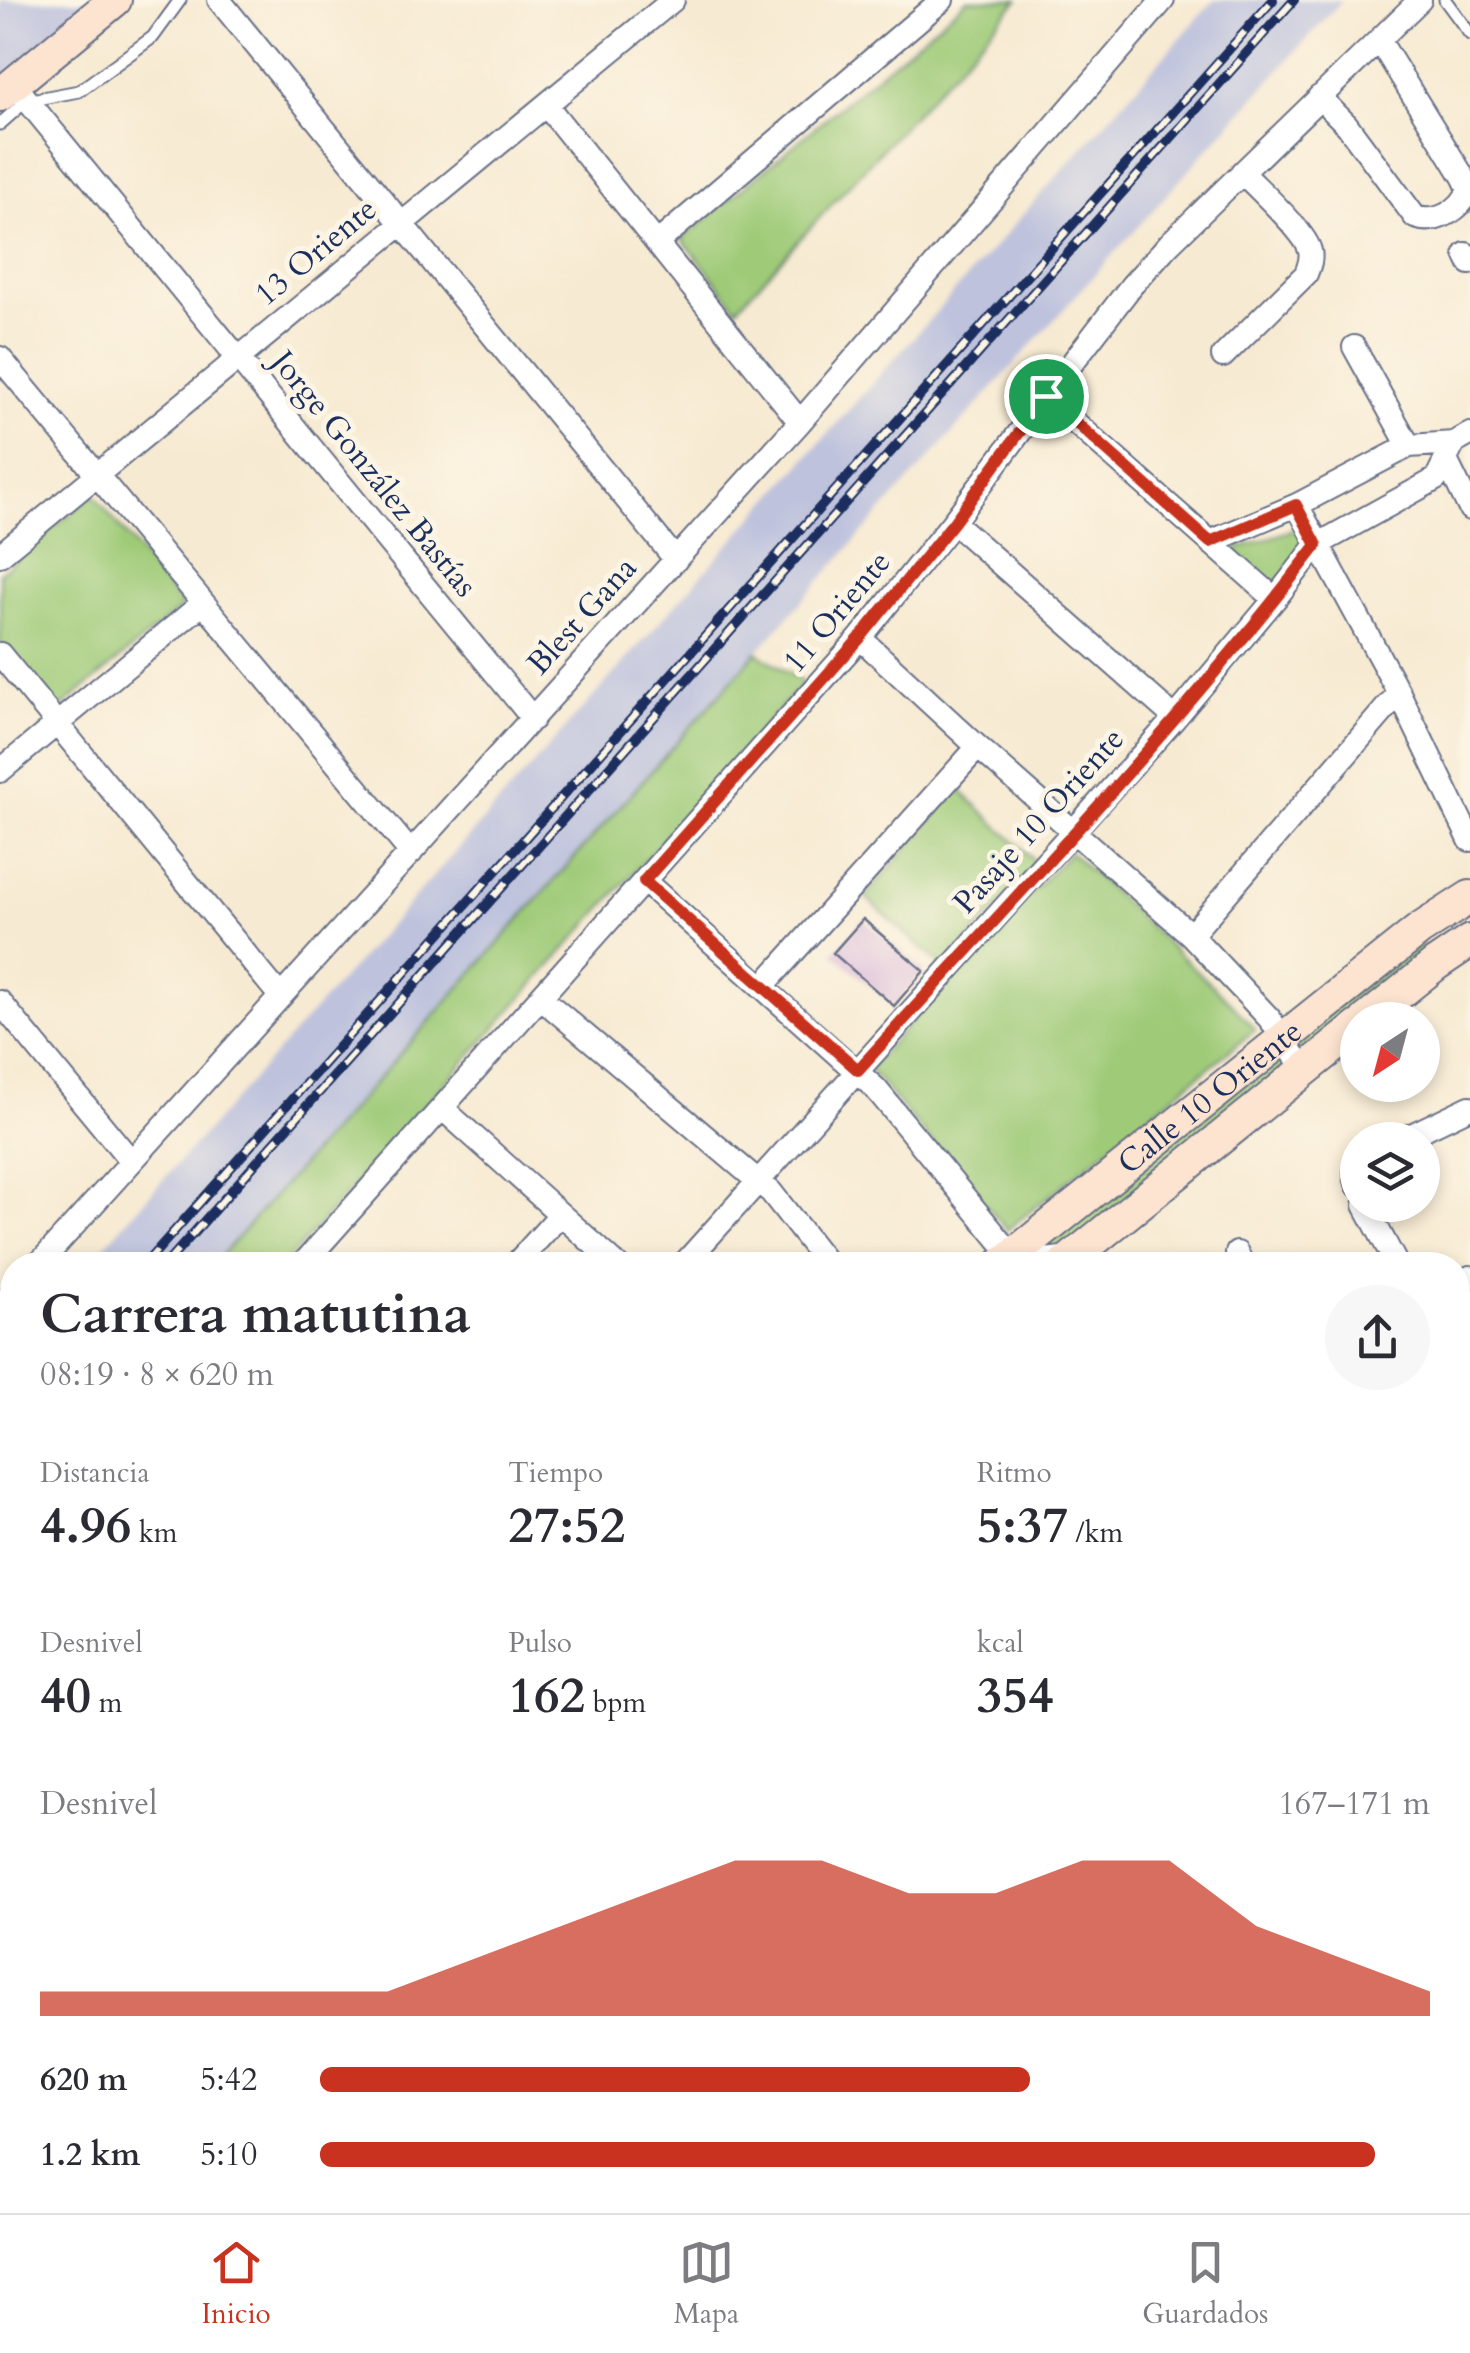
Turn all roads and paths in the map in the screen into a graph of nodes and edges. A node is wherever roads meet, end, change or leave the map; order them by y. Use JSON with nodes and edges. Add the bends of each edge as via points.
{"nodes":[{"id":1,"x":115,"y":0,"type":"edge"},
{"id":2,"x":180,"y":0,"type":"edge"},
{"id":3,"x":219,"y":0,"type":"edge"},
{"id":4,"x":673,"y":0,"type":"edge"},
{"id":5,"x":942,"y":0,"type":"edge"},
{"id":6,"x":1162,"y":0,"type":"edge"},
{"id":7,"x":1420,"y":0,"type":"edge"},
{"id":8,"x":1445,"y":0,"type":"edge"},
{"id":9,"x":1470,"y":34,"type":"edge"},
{"id":10,"x":1378,"y":40,"type":"junction"},
{"id":11,"x":12,"y":88,"type":"edge"},
{"id":12,"x":1320,"y":97,"type":"junction"},
{"id":13,"x":546,"y":105,"type":"junction"},
{"id":14,"x":0,"y":124,"type":"edge"},
{"id":15,"x":1242,"y":172,"type":"junction"},
{"id":16,"x":402,"y":224,"type":"junction"},
{"id":17,"x":657,"y":243,"type":"junction"},
{"id":18,"x":1354,"y":347,"type":"dead end"},
{"id":19,"x":1223,"y":356,"type":"dead end"},
{"id":20,"x":0,"y":358,"type":"edge"},
{"id":21,"x":238,"y":359,"type":"junction"},
{"id":22,"x":1046,"y":396,"type":"junction"},
{"id":23,"x":800,"y":422,"type":"junction"},
{"id":24,"x":1409,"y":446,"type":"junction"},
{"id":25,"x":1457,"y":446,"type":"edge"},
{"id":26,"x":97,"y":475,"type":"junction"},
{"id":27,"x":1296,"y":505,"type":"junction"},
{"id":28,"x":1470,"y":509,"type":"edge"},
{"id":29,"x":954,"y":522,"type":"junction"},
{"id":30,"x":1210,"y":542,"type":"junction"},
{"id":31,"x":1317,"y":545,"type":"junction"},
{"id":32,"x":0,"y":555,"type":"edge"},
{"id":33,"x":676,"y":560,"type":"junction"},
{"id":34,"x":1275,"y":600,"type":"junction"},
{"id":35,"x":203,"y":603,"type":"junction"},
{"id":36,"x":860,"y":638,"type":"junction"},
{"id":37,"x":0,"y":654,"type":"edge"},
{"id":38,"x":1399,"y":694,"type":"junction"},
{"id":39,"x":1176,"y":718,"type":"junction"},
{"id":40,"x":533,"y":719,"type":"junction"},
{"id":41,"x":57,"y":724,"type":"junction"},
{"id":42,"x":978,"y":747,"type":"junction"},
{"id":43,"x":0,"y":771,"type":"edge"},
{"id":44,"x":1075,"y":832,"type":"junction"},
{"id":45,"x":1470,"y":840,"type":"edge"},
{"id":46,"x":411,"y":853,"type":"junction"},
{"id":47,"x":644,"y":881,"type":"junction"},
{"id":48,"x":1464,"y":911,"type":"edge"},
{"id":49,"x":1191,"y":934,"type":"junction"},
{"id":50,"x":1470,"y":941,"type":"edge"},
{"id":51,"x":763,"y":986,"type":"junction"},
{"id":52,"x":280,"y":996,"type":"junction"},
{"id":53,"x":541,"y":998,"type":"junction"},
{"id":54,"x":0,"y":1002,"type":"edge"},
{"id":55,"x":1388,"y":1002,"type":"edge"},
{"id":56,"x":1282,"y":1039,"type":"junction"},
{"id":57,"x":1340,"y":1042,"type":"edge"},
{"id":58,"x":858,"y":1070,"type":"junction"},
{"id":59,"x":1305,"y":1070,"type":"junction"},
{"id":60,"x":1470,"y":1107,"type":"edge"},
{"id":61,"x":442,"y":1108,"type":"junction"},
{"id":62,"x":1439,"y":1122,"type":"edge"},
{"id":63,"x":131,"y":1161,"type":"junction"},
{"id":64,"x":758,"y":1180,"type":"junction"},
{"id":65,"x":559,"y":1216,"type":"junction"},
{"id":66,"x":1374,"y":1222,"type":"edge"},
{"id":67,"x":50,"y":1252,"type":"edge"},
{"id":68,"x":314,"y":1252,"type":"edge"},
{"id":69,"x":526,"y":1252,"type":"edge"},
{"id":70,"x":601,"y":1252,"type":"edge"},
{"id":71,"x":695,"y":1252,"type":"edge"},
{"id":72,"x":818,"y":1252,"type":"edge"},
{"id":73,"x":1000,"y":1252,"type":"edge"},
{"id":74,"x":1016,"y":1252,"type":"edge"},
{"id":75,"x":1085,"y":1252,"type":"edge"},
{"id":76,"x":1390,"y":1252,"type":"edge"}],
"edges":[{"from":1,"to":11,"type":"main road"},
{"from":2,"to":11,"type":"lane","via":[[154,37],[79,90]]},
{"from":3,"to":16,"type":"street"},
{"from":4,"to":13,"type":"street","name":"13 Oriente"},
{"from":5,"to":17,"type":"street"},
{"from":6,"to":23,"type":"street","name":"Blest Gana"},
{"from":7,"to":10,"type":"street","name":"11 Oriente"},
{"from":8,"to":9,"type":"lane"},
{"from":10,"to":12,"type":"street","name":"11 Oriente"},
{"from":10,"to":12,"type":"street","via":[[1464,178],[1464,200],[1438,219],[1415,217]]},
{"from":11,"to":14,"type":"lane"},
{"from":11,"to":21,"type":"street","name":"Jorge González Bastías"},
{"from":12,"to":15,"type":"street","name":"11 Oriente"},
{"from":13,"to":16,"type":"street","name":"13 Oriente"},
{"from":13,"to":17,"type":"street"},
{"from":15,"to":19,"type":"street","via":[[1303,236],[1310,264]]},
{"from":15,"to":22,"type":"street","name":"11 Oriente","via":[[1132,285]]},
{"from":16,"to":21,"type":"street","name":"13 Oriente"},
{"from":16,"to":33,"type":"street"},
{"from":17,"to":23,"type":"street"},
{"from":18,"to":24,"type":"street"},
{"from":20,"to":26,"type":"street"},
{"from":21,"to":26,"type":"street","name":"13 Oriente"},
{"from":21,"to":40,"type":"street","name":"Jorge González Bastías"},
{"from":22,"to":29,"type":"street","name":"11 Oriente"},
{"from":22,"to":30,"type":"street"},
{"from":23,"to":33,"type":"street","name":"Blest Gana"},
{"from":24,"to":25,"type":"street"},
{"from":24,"to":27,"type":"street"},
{"from":25,"to":28,"type":"street"},
{"from":25,"to":31,"type":"street","name":"Pasaje 10 Oriente","via":[[1436,479]]},
{"from":26,"to":32,"type":"street","name":"13 Oriente"},
{"from":26,"to":35,"type":"street"},
{"from":27,"to":30,"type":"street"},
{"from":27,"to":31,"type":"street"},
{"from":29,"to":36,"type":"street","name":"11 Oriente"},
{"from":29,"to":39,"type":"street"},
{"from":30,"to":34,"type":"street"},
{"from":31,"to":34,"type":"street","name":"Pasaje 10 Oriente"},
{"from":31,"to":38,"type":"street"},
{"from":33,"to":40,"type":"street","name":"Blest Gana"},
{"from":34,"to":39,"type":"street","name":"Pasaje 10 Oriente"},
{"from":35,"to":41,"type":"street"},
{"from":35,"to":46,"type":"street"},
{"from":36,"to":42,"type":"street"},
{"from":36,"to":47,"type":"street","name":"11 Oriente"},
{"from":37,"to":41,"type":"street"},
{"from":38,"to":45,"type":"street"},
{"from":38,"to":49,"type":"street"},
{"from":39,"to":44,"type":"street","name":"Pasaje 10 Oriente"},
{"from":40,"to":46,"type":"street","name":"Blest Gana"},
{"from":41,"to":43,"type":"street"},
{"from":41,"to":52,"type":"street"},
{"from":42,"to":44,"type":"street"},
{"from":42,"to":51,"type":"street"},
{"from":44,"to":49,"type":"street"},
{"from":44,"to":58,"type":"street","name":"Pasaje 10 Oriente"},
{"from":46,"to":52,"type":"street","name":"Blest Gana"},
{"from":47,"to":51,"type":"street"},
{"from":47,"to":53,"type":"street","name":"11 Oriente"},
{"from":48,"to":56,"type":"main road","name":"Calle 10 Oriente","via":[[1420,930]]},
{"from":49,"to":56,"type":"street"},
{"from":50,"to":55,"type":"main road"},
{"from":51,"to":58,"type":"street"},
{"from":52,"to":63,"type":"street","name":"Blest Gana"},
{"from":53,"to":61,"type":"street","name":"11 Oriente"},
{"from":53,"to":64,"type":"street"},
{"from":54,"to":63,"type":"street"},
{"from":56,"to":59,"type":"street"},
{"from":56,"to":74,"type":"main road","name":"Calle 10 Oriente"},
{"from":57,"to":59,"type":"main road","name":"Calle 10 Oriente"},
{"from":58,"to":64,"type":"street","name":"Pasaje 10 Oriente"},
{"from":58,"to":73,"type":"street"},
{"from":59,"to":75,"type":"main road","name":"Calle 10 Oriente"},
{"from":60,"to":62,"type":"street"},
{"from":61,"to":65,"type":"street"},
{"from":61,"to":68,"type":"street","name":"11 Oriente"},
{"from":63,"to":67,"type":"street","name":"Blest Gana"},
{"from":64,"to":71,"type":"street","name":"Pasaje 10 Oriente"},
{"from":64,"to":72,"type":"street"},
{"from":65,"to":69,"type":"street"},
{"from":65,"to":70,"type":"street"},
{"from":66,"to":76,"type":"street"}]}
